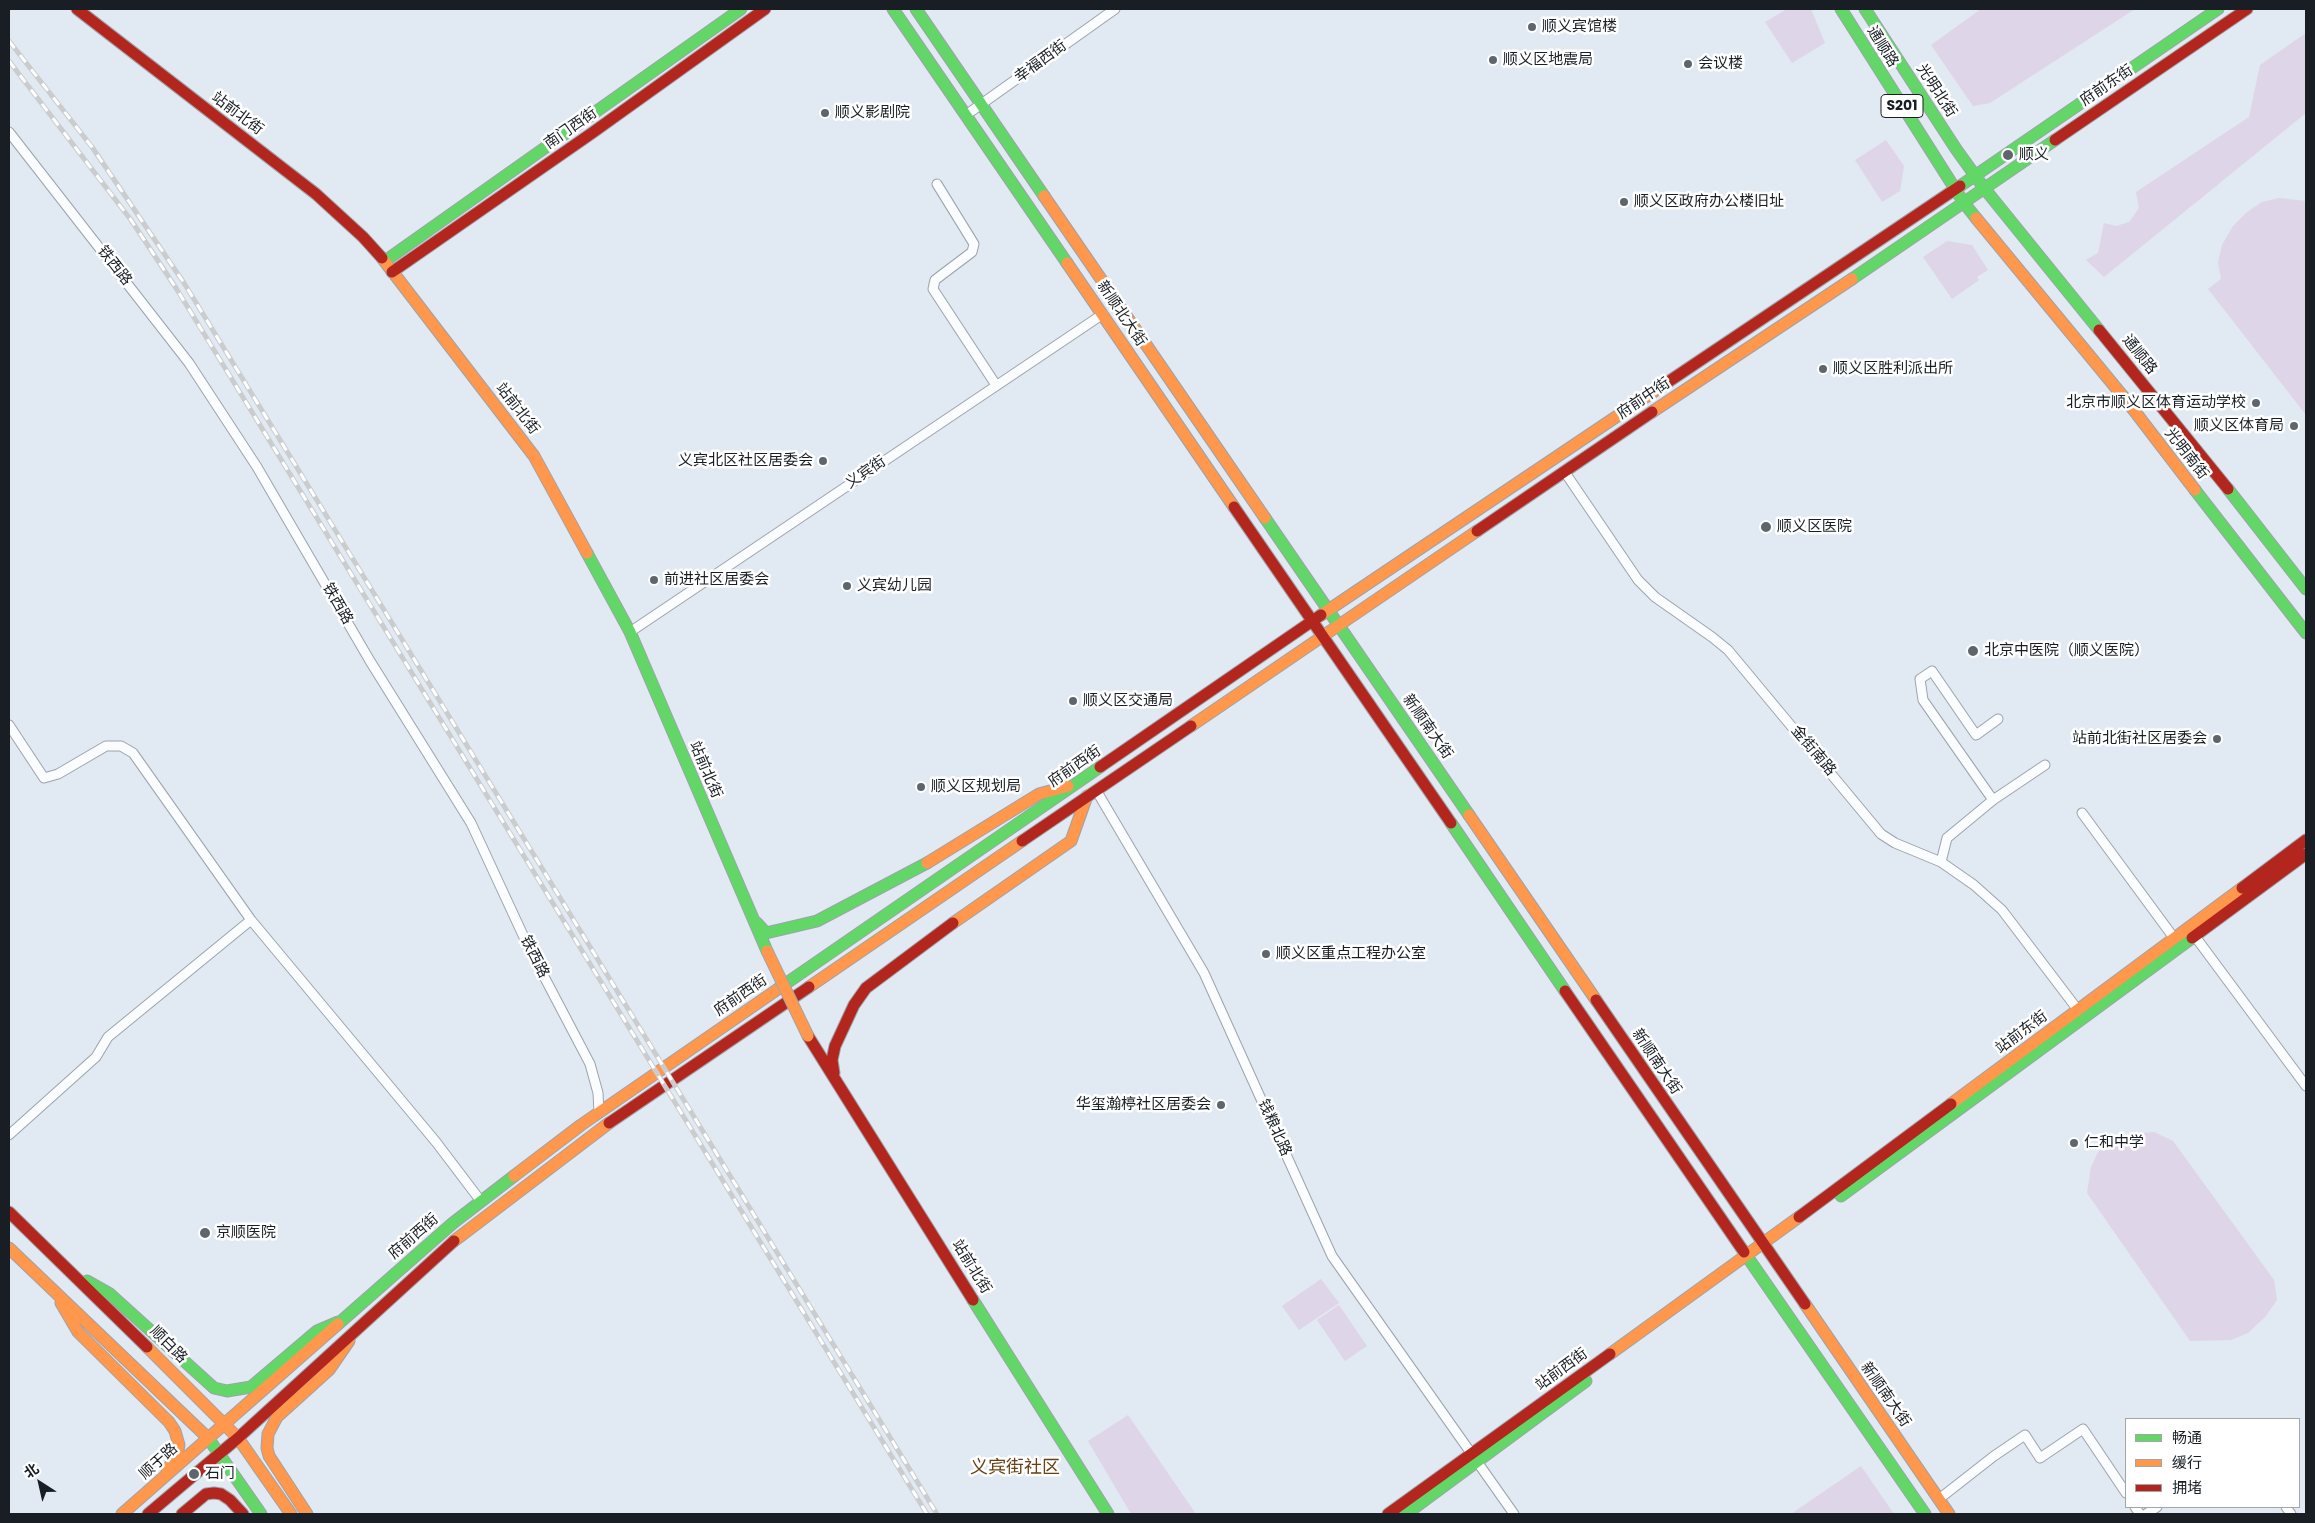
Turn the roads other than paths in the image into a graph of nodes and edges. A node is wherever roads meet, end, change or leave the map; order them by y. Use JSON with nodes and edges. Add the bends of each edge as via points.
{"nodes":[{"id":1,"x":77,"y":9,"type":"edge"},
{"id":2,"x":741,"y":9,"type":"edge"},
{"id":3,"x":765,"y":9,"type":"edge"},
{"id":4,"x":777,"y":9,"type":"edge"},
{"id":5,"x":888,"y":9,"type":"edge"},
{"id":6,"x":894,"y":9,"type":"edge"},
{"id":7,"x":916,"y":9,"type":"edge"},
{"id":8,"x":928,"y":9,"type":"edge"},
{"id":9,"x":1115,"y":9,"type":"edge"},
{"id":10,"x":1841,"y":9,"type":"edge"},
{"id":11,"x":1865,"y":9,"type":"edge"},
{"id":12,"x":2218,"y":9,"type":"edge"},
{"id":13,"x":2242,"y":10,"type":"edge"},
{"id":14,"x":750,"y":20,"type":"junction"},
{"id":15,"x":938,"y":39,"type":"junction"},
{"id":16,"x":921,"y":49,"type":"junction"},
{"id":17,"x":983,"y":104,"type":"junction"},
{"id":18,"x":966,"y":115,"type":"junction"},
{"id":19,"x":9,"y":132,"type":"edge"},
{"id":20,"x":1974,"y":174,"type":"junction"},
{"id":21,"x":936,"y":184,"type":"dead end"},
{"id":22,"x":1954,"y":188,"type":"junction"},
{"id":23,"x":1984,"y":188,"type":"junction"},
{"id":24,"x":1964,"y":203,"type":"junction"},
{"id":25,"x":385,"y":261,"type":"junction"},
{"id":26,"x":392,"y":272,"type":"junction"},
{"id":27,"x":1103,"y":314,"type":"junction"},
{"id":28,"x":996,"y":385,"type":"junction"},
{"id":29,"x":1564,"y":471,"type":"junction"},
{"id":30,"x":2306,"y":589,"type":"edge"},
{"id":31,"x":1328,"y":610,"type":"junction"},
{"id":32,"x":1311,"y":621,"type":"junction"},
{"id":33,"x":1339,"y":625,"type":"junction"},
{"id":34,"x":630,"y":632,"type":"junction"},
{"id":35,"x":2306,"y":633,"type":"edge"},
{"id":36,"x":1322,"y":637,"type":"junction"},
{"id":37,"x":1998,"y":719,"type":"dead end"},
{"id":38,"x":9,"y":725,"type":"edge"},
{"id":39,"x":2045,"y":765,"type":"dead end"},
{"id":40,"x":1078,"y":783,"type":"junction"},
{"id":41,"x":1092,"y":793,"type":"junction"},
{"id":42,"x":1993,"y":800,"type":"junction"},
{"id":43,"x":2082,"y":813,"type":"dead end"},
{"id":44,"x":2306,"y":840,"type":"edge"},
{"id":45,"x":2306,"y":854,"type":"edge"},
{"id":46,"x":1941,"y":862,"type":"junction"},
{"id":47,"x":753,"y":919,"type":"junction"},
{"id":48,"x":251,"y":920,"type":"junction"},
{"id":49,"x":2188,"y":927,"type":"junction"},
{"id":50,"x":2195,"y":937,"type":"junction"},
{"id":51,"x":2174,"y":938,"type":"junction"},
{"id":52,"x":2078,"y":1010,"type":"junction"},
{"id":53,"x":839,"y":1086,"type":"junction"},
{"id":54,"x":2306,"y":1086,"type":"edge"},
{"id":55,"x":598,"y":1113,"type":"junction"},
{"id":56,"x":9,"y":1135,"type":"edge"},
{"id":57,"x":480,"y":1200,"type":"junction"},
{"id":58,"x":9,"y":1212,"type":"edge"},
{"id":59,"x":9,"y":1248,"type":"edge"},
{"id":60,"x":1756,"y":1253,"type":"junction"},
{"id":61,"x":79,"y":1278,"type":"junction"},
{"id":62,"x":57,"y":1294,"type":"junction"},
{"id":63,"x":341,"y":1322,"type":"junction"},
{"id":64,"x":354,"y":1333,"type":"junction"},
{"id":65,"x":225,"y":1423,"type":"junction"},
{"id":66,"x":212,"y":1435,"type":"junction"},
{"id":67,"x":238,"y":1438,"type":"junction"},
{"id":68,"x":220,"y":1454,"type":"junction"},
{"id":69,"x":1474,"y":1458,"type":"junction"},
{"id":70,"x":2125,"y":1492,"type":"edge"},
{"id":71,"x":146,"y":1494,"type":"junction"},
{"id":72,"x":1939,"y":1500,"type":"junction"},
{"id":73,"x":122,"y":1514,"type":"edge"},
{"id":74,"x":148,"y":1514,"type":"edge"},
{"id":75,"x":182,"y":1514,"type":"edge"},
{"id":76,"x":243,"y":1514,"type":"edge"},
{"id":77,"x":261,"y":1514,"type":"edge"},
{"id":78,"x":291,"y":1514,"type":"edge"},
{"id":79,"x":307,"y":1514,"type":"edge"},
{"id":80,"x":1108,"y":1514,"type":"edge"},
{"id":81,"x":1388,"y":1514,"type":"edge"},
{"id":82,"x":1406,"y":1514,"type":"edge"},
{"id":83,"x":1514,"y":1514,"type":"edge"},
{"id":84,"x":1925,"y":1514,"type":"edge"},
{"id":85,"x":1949,"y":1514,"type":"edge"}],
"edges":[{"from":1,"to":25,"type":"main road","name":"站前北街","via":[[316,194]]},
{"from":2,"to":25,"type":"main road","name":"南门西街"},
{"from":3,"to":14,"type":"main road","name":"南门西街"},
{"from":4,"to":14,"type":"main road"},
{"from":5,"to":16,"type":"main road"},
{"from":6,"to":16,"type":"main road","name":"新顺北大街"},
{"from":7,"to":15,"type":"main road","name":"新顺北大街"},
{"from":8,"to":15,"type":"main road"},
{"from":9,"to":17,"type":"street","name":"幸福西街"},
{"from":10,"to":22,"type":"main road","name":"通顺路","number":"S201"},
{"from":11,"to":20,"type":"main road","name":"光明北街","number":"S201"},
{"from":12,"to":20,"type":"main road","name":"府前东街"},
{"from":13,"to":23,"type":"main road","name":"府前东街"},
{"from":14,"to":26,"type":"main road","name":"南门西街"},
{"from":15,"to":17,"type":"main road","name":"新顺北大街"},
{"from":16,"to":18,"type":"main road","name":"新顺北大街"},
{"from":17,"to":18,"type":"street","name":"幸福西街"},
{"from":17,"to":31,"type":"main road","name":"新顺北大街"},
{"from":18,"to":27,"type":"main road","name":"新顺北大街"},
{"from":19,"to":55,"type":"street","name":"铁西路","via":[[189,363],[257,467],[370,661],[471,824],[528,946],[590,1064],[598,1093]]},
{"from":20,"to":22,"type":"main road","name":"府前中街"},
{"from":20,"to":23,"type":"main road","name":"光明北街","number":"S201"},
{"from":21,"to":28,"type":"street","via":[[974,244],[972,252],[935,280],[933,289]]},
{"from":22,"to":24,"type":"main road","name":"通顺路","number":"S201"},
{"from":22,"to":31,"type":"main road","name":"府前中街"},
{"from":23,"to":24,"type":"main road","name":"府前中街"},
{"from":23,"to":30,"type":"main road","name":"通顺路","number":"S201"},
{"from":24,"to":29,"type":"main road","name":"府前中街"},
{"from":24,"to":35,"type":"main road","name":"光明南街","number":"S201","via":[[2119,393]]},
{"from":25,"to":26,"type":"main road","name":"站前北街"},
{"from":26,"to":34,"type":"main road","name":"站前北街","via":[[534,456]]},
{"from":27,"to":28,"type":"street","name":"义宾街"},
{"from":27,"to":32,"type":"main road","name":"新顺北大街"},
{"from":28,"to":34,"type":"street","name":"义宾街"},
{"from":29,"to":33,"type":"main road","name":"府前中街"},
{"from":29,"to":46,"type":"street","name":"金街南路","via":[[1638,580],[1655,597],[1728,650],[1881,834]]},
{"from":31,"to":32,"type":"main road","name":"府前中街"},
{"from":31,"to":33,"type":"main road","name":"新顺北大街"},
{"from":32,"to":36,"type":"main road","name":"新顺北大街"},
{"from":32,"to":40,"type":"main road","name":"府前西街"},
{"from":33,"to":36,"type":"main road","name":"府前中街"},
{"from":33,"to":60,"type":"main road","name":"新顺南大街"},
{"from":34,"to":47,"type":"main road","name":"站前北街"},
{"from":36,"to":41,"type":"main road","name":"府前西街"},
{"from":36,"to":60,"type":"main road","name":"新顺南大街"},
{"from":37,"to":42,"type":"street","via":[[1976,735],[1932,671],[1920,679],[1923,700]]},
{"from":38,"to":48,"type":"street","via":[[44,778],[58,774],[106,746],[121,746],[133,753]]},
{"from":39,"to":42,"type":"street"},
{"from":40,"to":47,"type":"main road","via":[[1039,794],[919,868],[817,921],[766,933]]},
{"from":40,"to":55,"type":"main road","name":"府前西街"},
{"from":41,"to":53,"type":"main road","via":[[1072,841],[866,988],[854,1005],[835,1046],[833,1071]]},
{"from":41,"to":64,"type":"main road","name":"府前西街","via":[[548,1167],[463,1233]]},
{"from":41,"to":69,"type":"street","name":"钱粮北路","via":[[1204,973],[1332,1256]]},
{"from":42,"to":46,"type":"street","via":[[1947,838]]},
{"from":43,"to":51,"type":"street"},
{"from":44,"to":49,"type":"main road","name":"站前东街"},
{"from":45,"to":50,"type":"main road","name":"站前东街"},
{"from":46,"to":52,"type":"street","name":"金街南路","via":[[2002,910]]},
{"from":47,"to":53,"type":"main road","name":"站前北街","bridge":true,"via":[[808,1036]]},
{"from":48,"to":56,"type":"street","via":[[108,1038],[96,1057]]},
{"from":48,"to":57,"type":"street","via":[[436,1142]]},
{"from":49,"to":50,"type":"street"},
{"from":49,"to":51,"type":"main road","name":"站前东街"},
{"from":50,"to":54,"type":"street"},
{"from":50,"to":60,"type":"main road","name":"站前东街"},
{"from":51,"to":52,"type":"main road","name":"站前东街"},
{"from":52,"to":60,"type":"main road","name":"站前东街"},
{"from":53,"to":80,"type":"main road","name":"站前北街"},
{"from":55,"to":57,"type":"main road","name":"府前西街"},
{"from":57,"to":63,"type":"main road","name":"府前西街"},
{"from":58,"to":61,"type":"main road","name":"顺白路"},
{"from":59,"to":62,"type":"main road"},
{"from":60,"to":69,"type":"main road","name":"站前西街"},
{"from":60,"to":72,"type":"main road","name":"新顺南大街"},
{"from":60,"to":84,"type":"main road","name":"新顺南大街"},
{"from":61,"to":63,"type":"main road","via":[[110,1294],[214,1388],[227,1391],[251,1387],[317,1330]]},
{"from":61,"to":65,"type":"main road","name":"顺白路"},
{"from":62,"to":66,"type":"main road"},
{"from":62,"to":71,"type":"main road","via":[[78,1332],[160,1412],[175,1431],[179,1445],[177,1455]]},
{"from":63,"to":65,"type":"main road","name":"府前西街"},
{"from":64,"to":67,"type":"main road","name":"府前西街"},
{"from":64,"to":79,"type":"main road","via":[[335,1363],[280,1413],[268,1434],[269,1456]]},
{"from":65,"to":66,"type":"main road","name":"府前西街"},
{"from":65,"to":67,"type":"main road","name":"顺白路"},
{"from":66,"to":68,"type":"main road"},
{"from":66,"to":71,"type":"main road","name":"顺于路"},
{"from":67,"to":68,"type":"main road","name":"府前西街"},
{"from":67,"to":78,"type":"main road","name":"顺白路"},
{"from":68,"to":74,"type":"main road"},
{"from":68,"to":77,"type":"main road"},
{"from":69,"to":81,"type":"main road","name":"站前西街"},
{"from":69,"to":82,"type":"main road","name":"站前西街"},
{"from":69,"to":83,"type":"street","name":"钱粮北路"},
{"from":70,"to":72,"type":"street","via":[[2083,1429],[2040,1458],[2025,1435]]},
{"from":71,"to":73,"type":"main road","name":"顺于路"},
{"from":72,"to":85,"type":"main road","name":"新顺南大街"},
{"from":75,"to":76,"type":"main road","via":[[206,1494],[214,1493],[222,1494]]}]}
